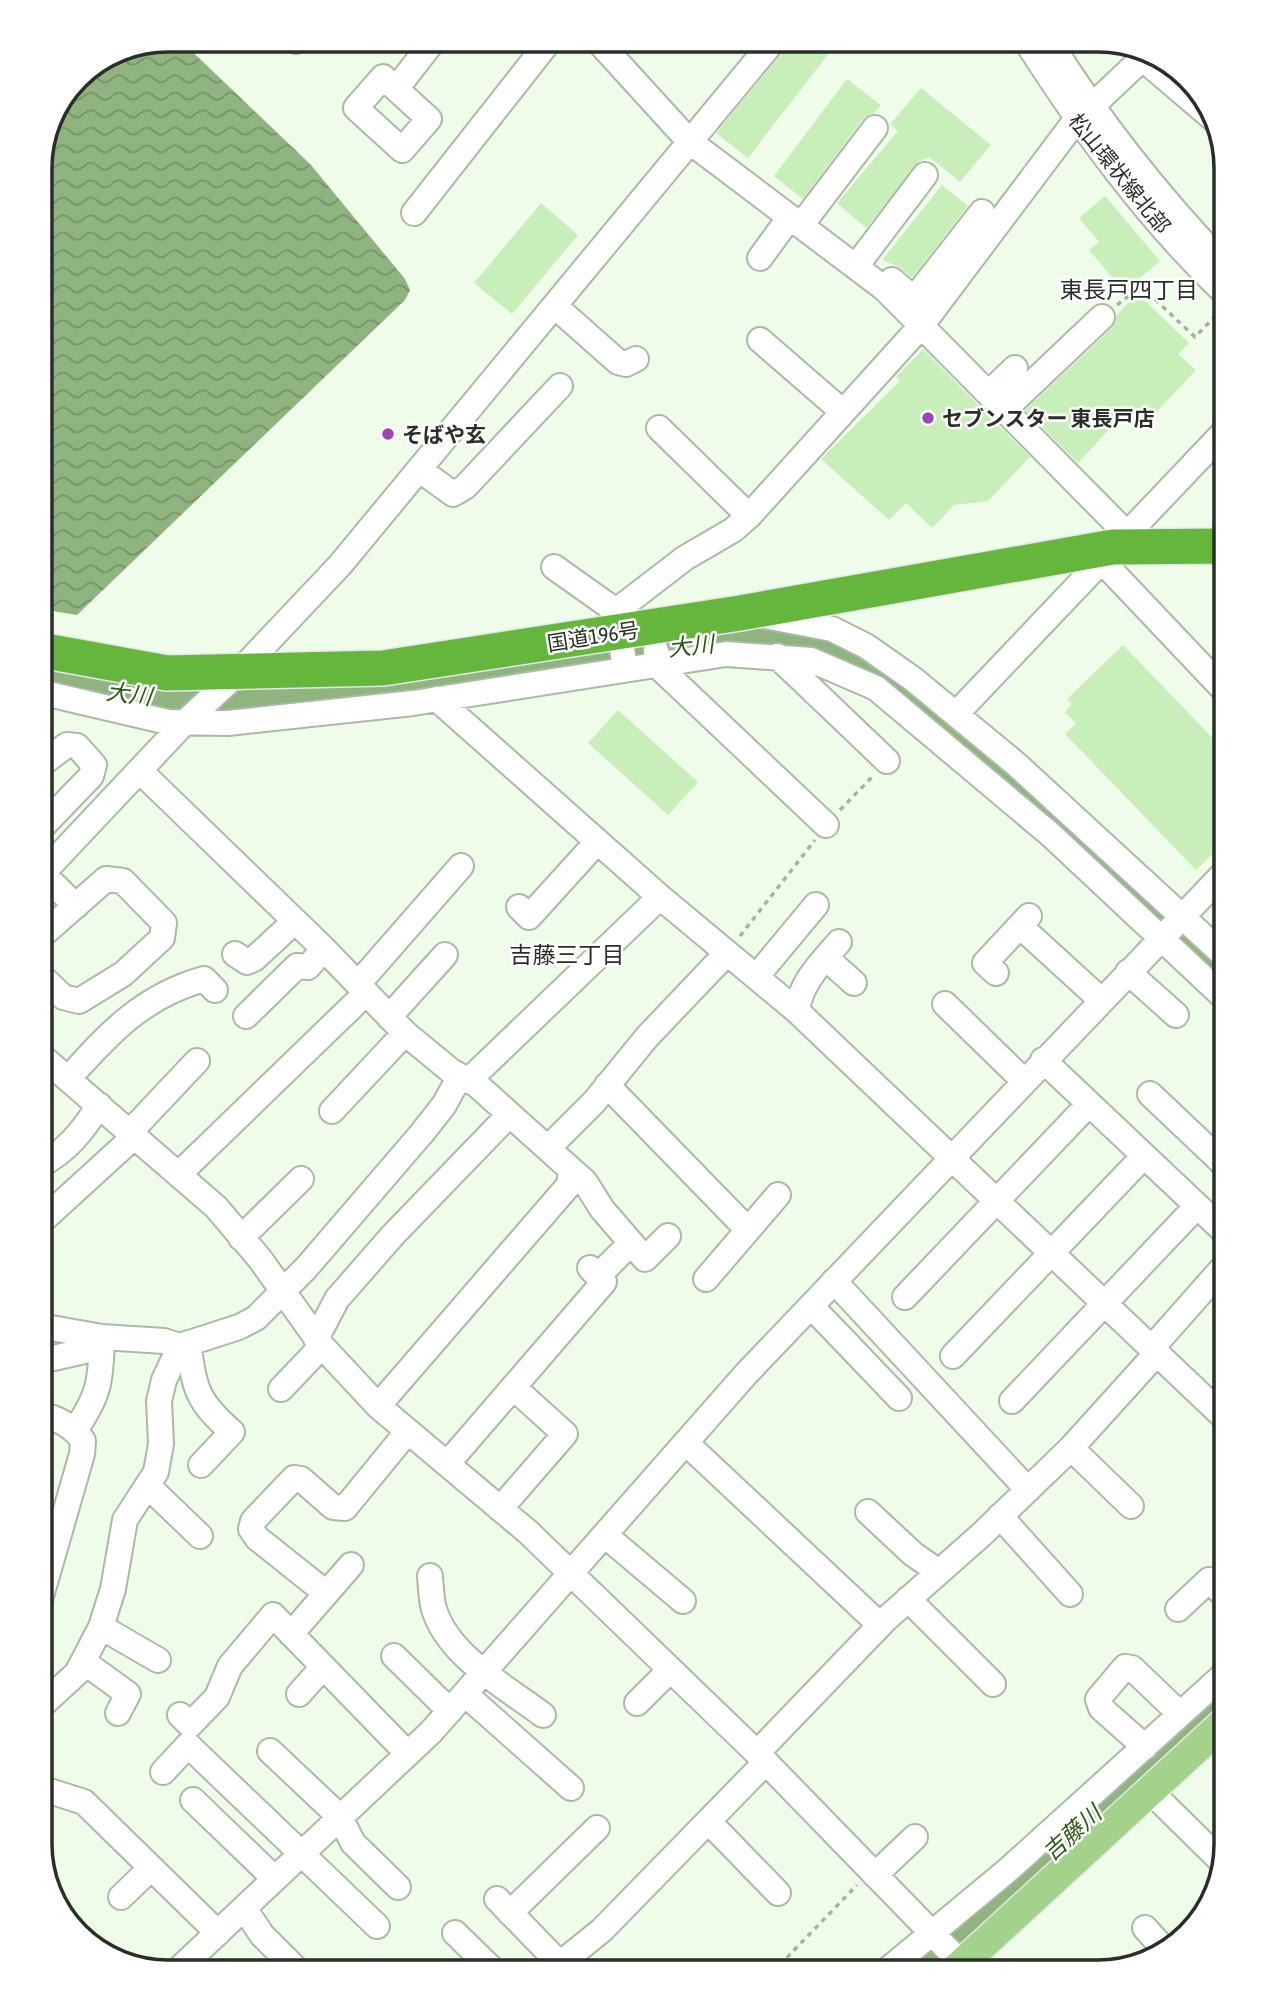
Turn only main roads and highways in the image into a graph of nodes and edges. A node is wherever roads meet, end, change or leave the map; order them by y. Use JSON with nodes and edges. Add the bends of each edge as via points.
{"nodes":[{"id":1,"x":1214,"y":546,"type":"edge"},
{"id":2,"x":53,"y":652,"type":"edge"},
{"id":3,"x":1214,"y":1731,"type":"edge"},
{"id":4,"x":971,"y":1960,"type":"edge"}],
"edges":[{"from":1,"to":2,"type":"highway","name":"国道196号","via":[[1114,547],[824,628],[740,613],[636,645],[416,689],[383,668],[167,673]]},
{"from":3,"to":4,"type":"main road"}]}
